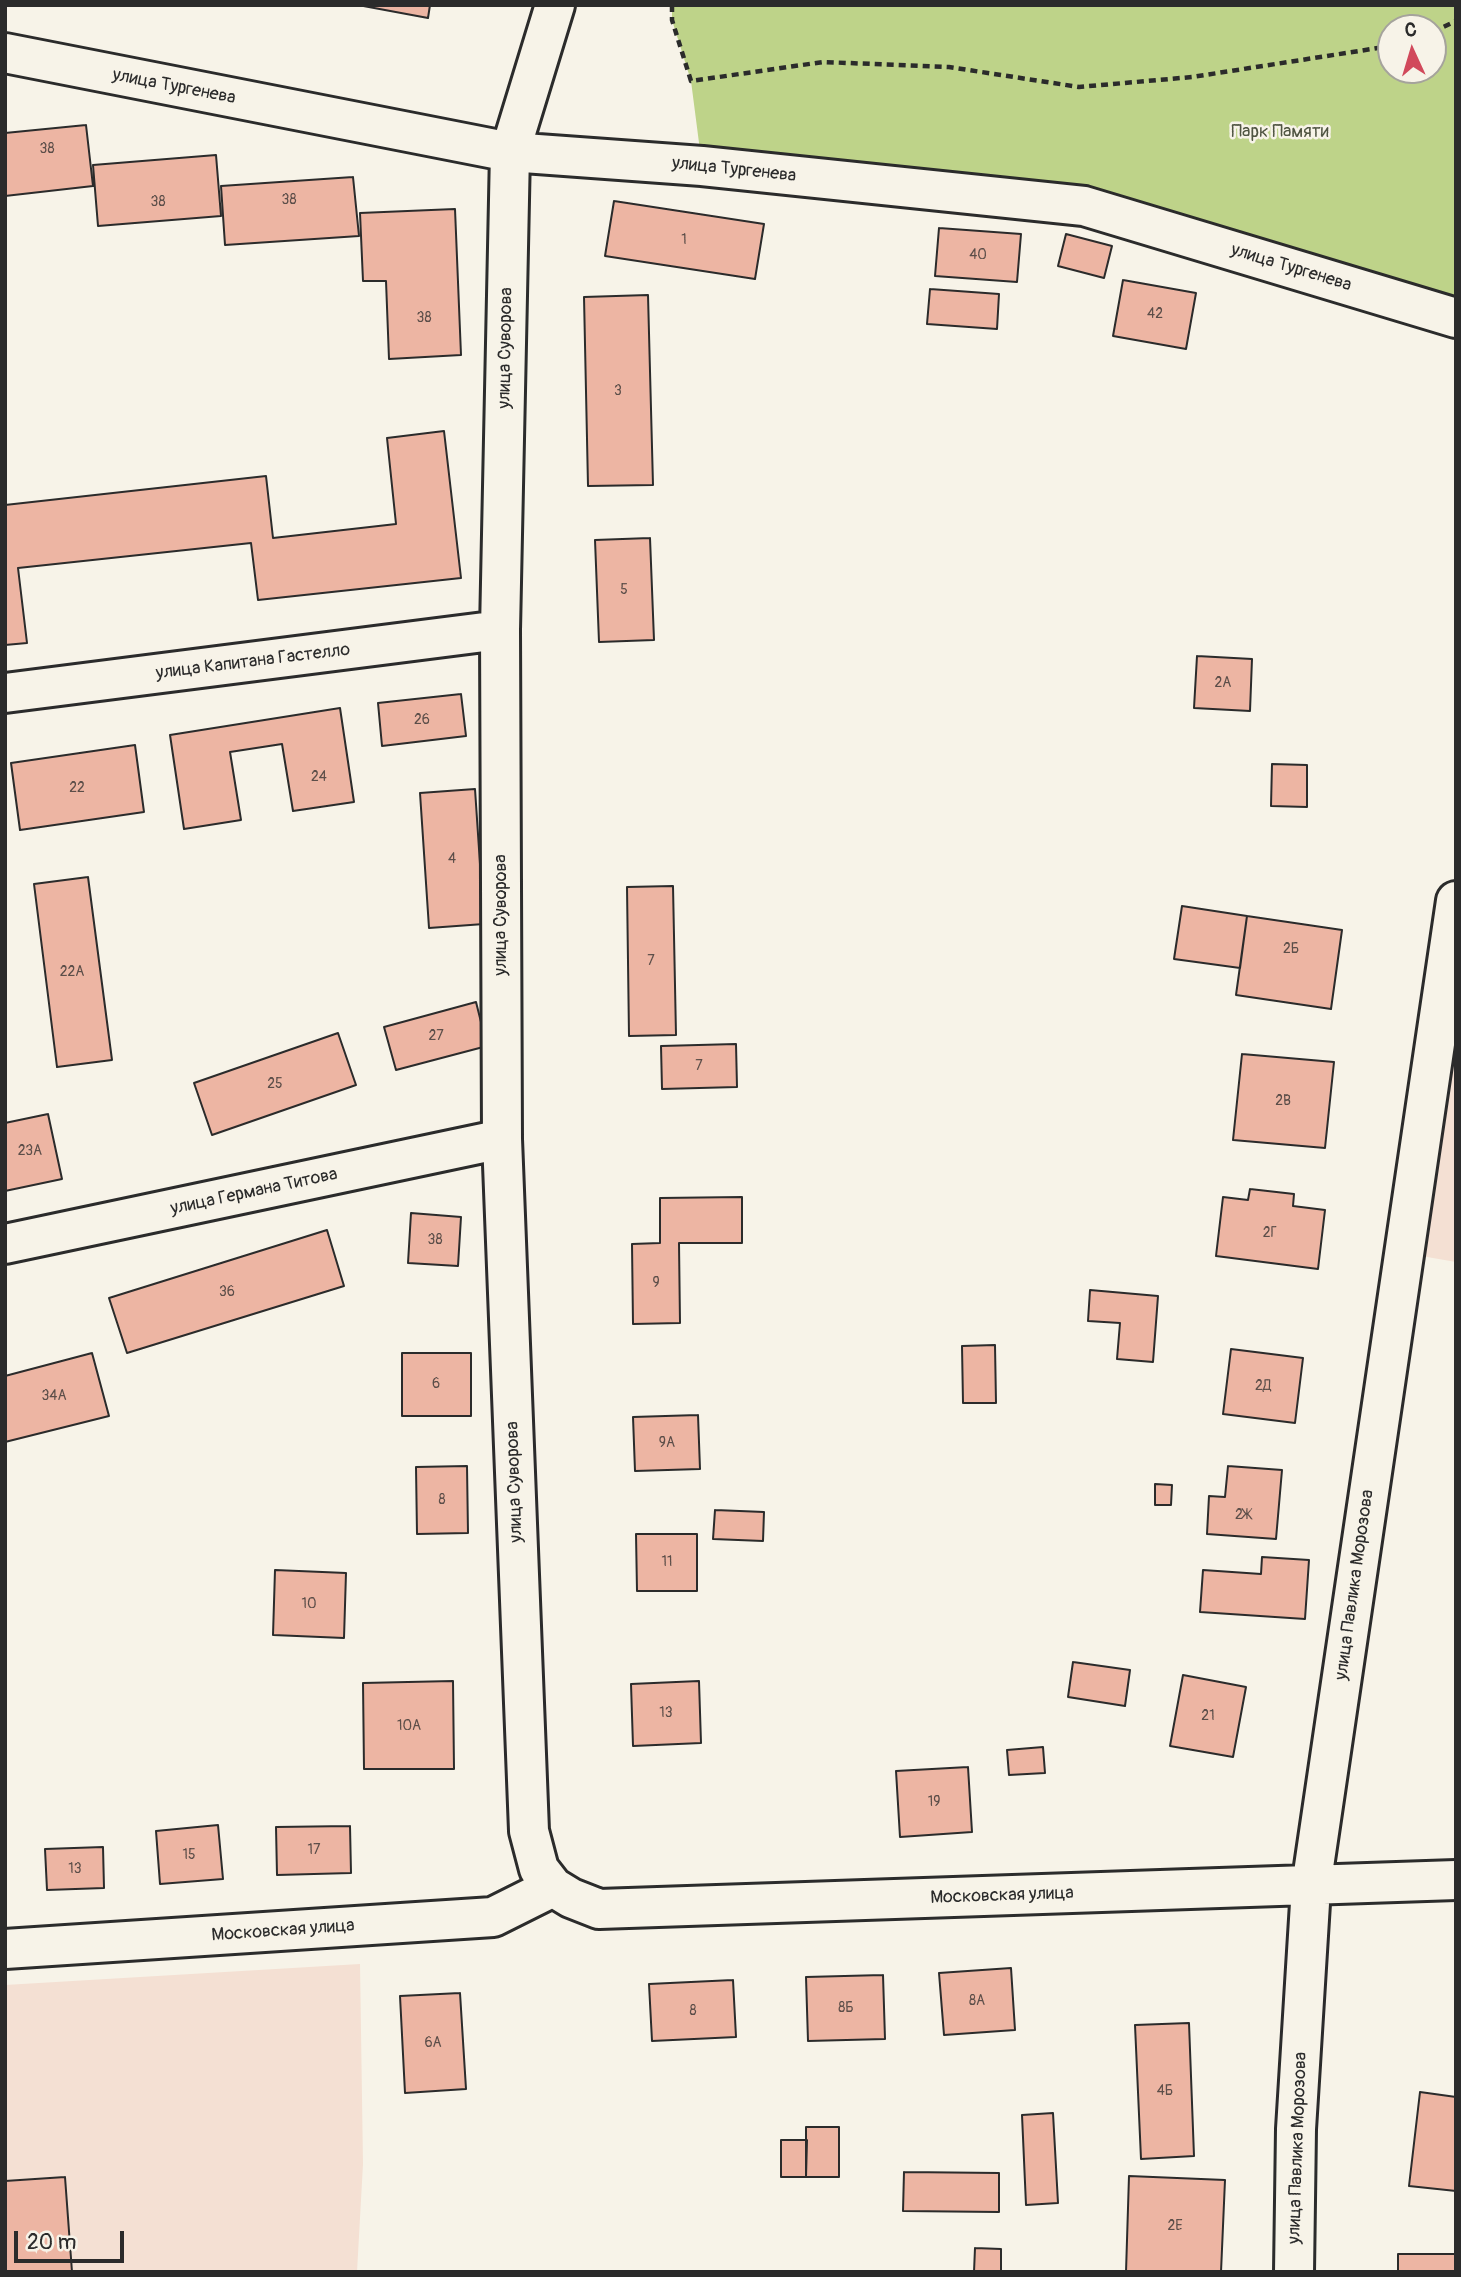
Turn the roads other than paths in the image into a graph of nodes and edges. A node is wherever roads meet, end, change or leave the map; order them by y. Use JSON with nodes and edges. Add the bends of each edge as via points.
{"nodes":[{"id":1,"x":555,"y":5,"type":"edge"},
{"id":2,"x":5,"y":53,"type":"edge"},
{"id":3,"x":510,"y":152,"type":"junction"},
{"id":4,"x":1456,"y":318,"type":"edge"},
{"id":5,"x":500,"y":631,"type":"junction"},
{"id":6,"x":5,"y":693,"type":"edge"},
{"id":7,"x":1456,"y":901,"type":"edge"},
{"id":8,"x":502,"y":1139,"type":"junction"},
{"id":9,"x":5,"y":1244,"type":"edge"},
{"id":10,"x":1456,"y":1880,"type":"edge"},
{"id":11,"x":553,"y":1887,"type":"junction"},
{"id":12,"x":1311,"y":1887,"type":"junction"},
{"id":13,"x":5,"y":1948,"type":"edge"},
{"id":14,"x":1294,"y":2272,"type":"edge"}],
"edges":[{"from":1,"to":3,"type":"street","name":"улица Суворова"},
{"from":2,"to":3,"type":"street","name":"улица Тургенева"},
{"from":3,"to":4,"type":"street","name":"улица Тургенева","via":[[702,166],[1084,206]]},
{"from":3,"to":5,"type":"street","name":"улица Суворова"},
{"from":5,"to":6,"type":"street","name":"улица Капитана Гастелло"},
{"from":5,"to":8,"type":"street","name":"улица Суворова"},
{"from":7,"to":12,"type":"street","name":"улица Павлика Морозова"},
{"from":8,"to":9,"type":"street","name":"улица Германа Титова"},
{"from":8,"to":11,"type":"street","name":"улица Суворова","via":[[529,1831],[539,1869]]},
{"from":10,"to":12,"type":"street","name":"Московская улица"},
{"from":11,"to":12,"type":"street","name":"Московская улица","via":[[599,1909]]},
{"from":11,"to":13,"type":"street","name":"Московская улица","via":[[493,1917]]},
{"from":12,"to":14,"type":"street","name":"улица Павлика Морозова","via":[[1296,2129]]}]}
